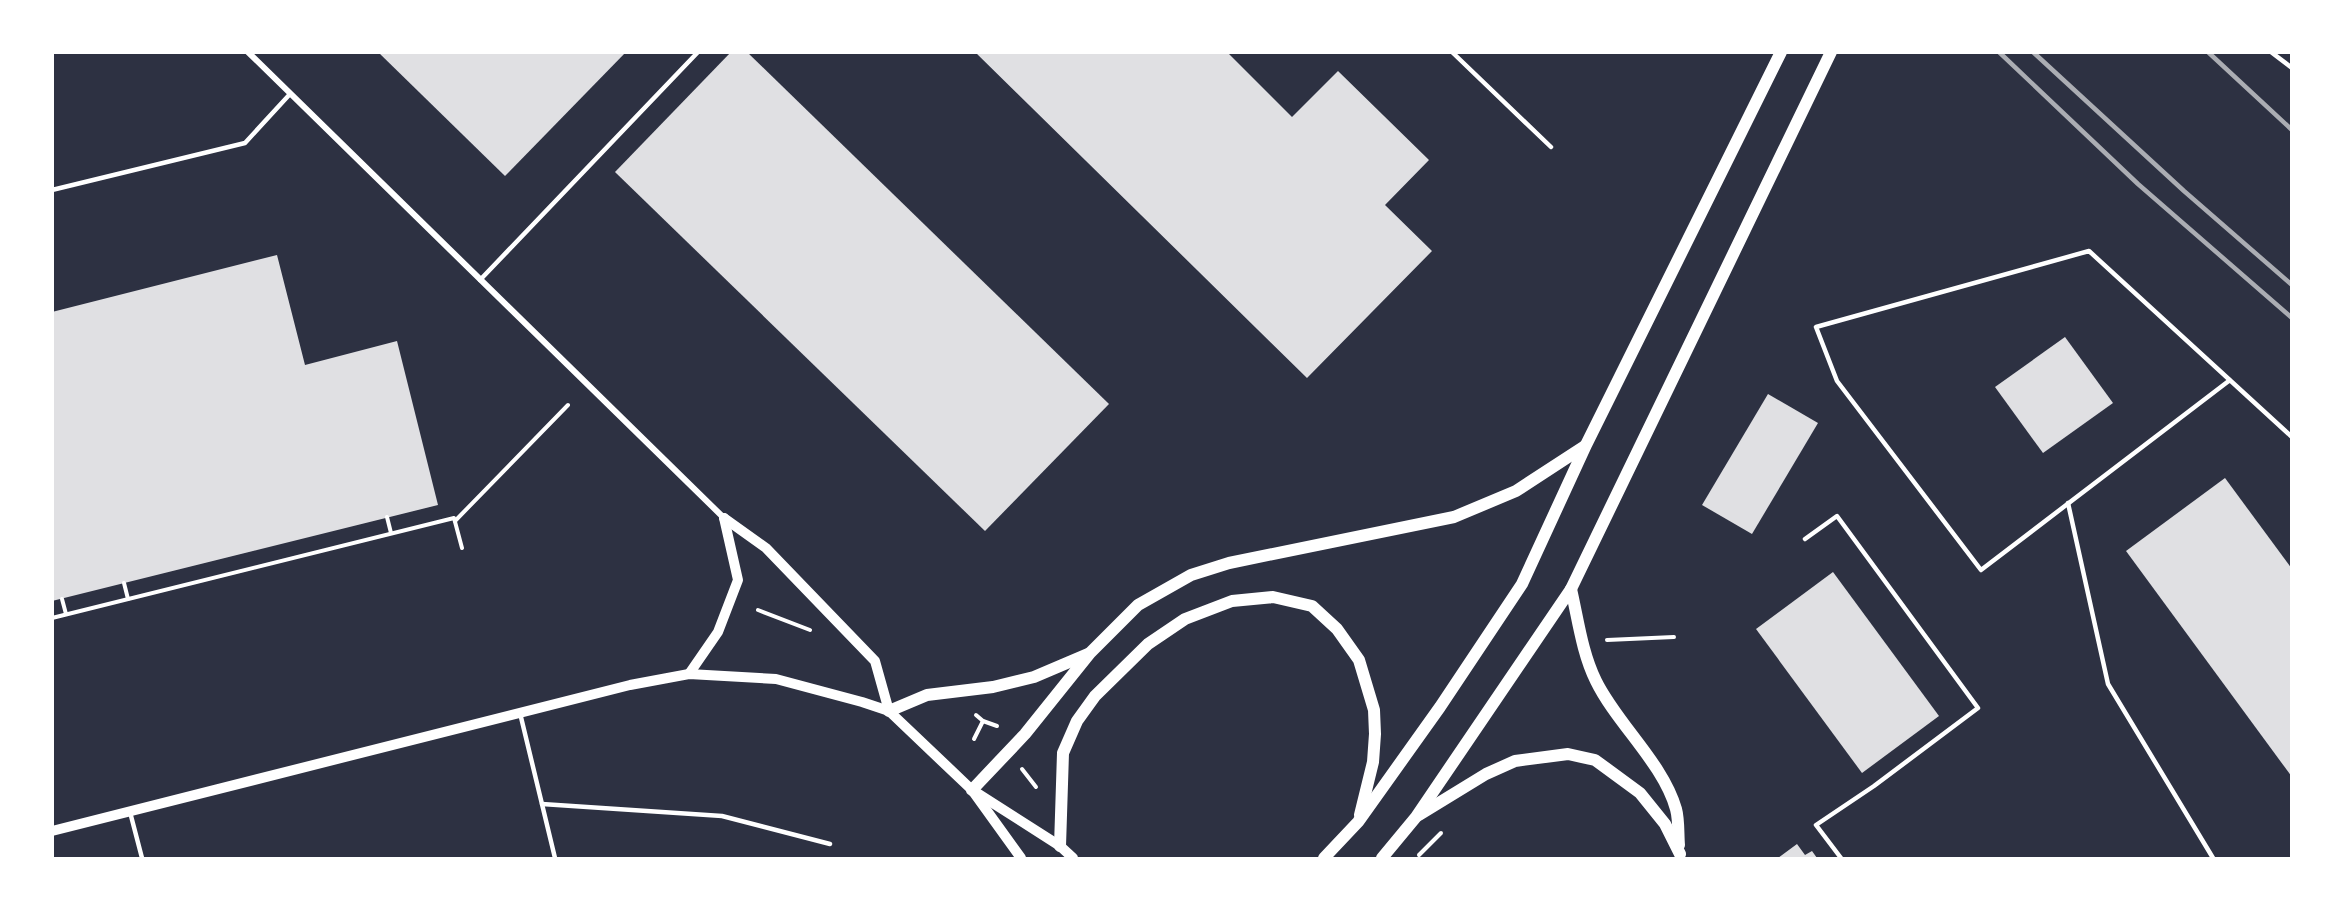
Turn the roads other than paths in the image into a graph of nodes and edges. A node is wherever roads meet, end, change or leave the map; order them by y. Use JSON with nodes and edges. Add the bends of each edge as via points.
{"nodes":[{"id":1,"x":248,"y":52,"type":"edge"},
{"id":2,"x":698,"y":52,"type":"edge"},
{"id":3,"x":1452,"y":52,"type":"edge"},
{"id":4,"x":1831,"y":52,"type":"edge"},
{"id":5,"x":2271,"y":52,"type":"edge"},
{"id":6,"x":1780,"y":55,"type":"edge"},
{"id":7,"x":2292,"y":68,"type":"edge"},
{"id":8,"x":290,"y":94,"type":"junction"},
{"id":9,"x":1551,"y":147,"type":"dead end"},
{"id":10,"x":52,"y":190,"type":"edge"},
{"id":11,"x":480,"y":280,"type":"junction"},
{"id":12,"x":2230,"y":381,"type":"junction"},
{"id":13,"x":2292,"y":437,"type":"edge"},
{"id":14,"x":1586,"y":445,"type":"junction"},
{"id":15,"x":2068,"y":503,"type":"junction"},
{"id":16,"x":724,"y":518,"type":"junction"},
{"id":17,"x":1805,"y":539,"type":"dead end"},
{"id":18,"x":1571,"y":589,"type":"junction"},
{"id":19,"x":1090,"y":653,"type":"junction"},
{"id":20,"x":689,"y":674,"type":"junction"},
{"id":21,"x":889,"y":711,"type":"junction"},
{"id":22,"x":520,"y":714,"type":"junction"},
{"id":23,"x":972,"y":790,"type":"junction"},
{"id":24,"x":542,"y":804,"type":"junction"},
{"id":25,"x":130,"y":812,"type":"junction"},
{"id":26,"x":1416,"y":817,"type":"junction"},
{"id":27,"x":1358,"y":822,"type":"junction"},
{"id":28,"x":52,"y":831,"type":"edge"},
{"id":29,"x":830,"y":844,"type":"dead end"},
{"id":30,"x":1060,"y":846,"type":"junction"},
{"id":31,"x":1680,"y":856,"type":"edge"},
{"id":32,"x":141,"y":858,"type":"edge"},
{"id":33,"x":555,"y":858,"type":"edge"},
{"id":34,"x":1021,"y":858,"type":"edge"},
{"id":35,"x":1073,"y":858,"type":"edge"},
{"id":36,"x":1324,"y":858,"type":"edge"},
{"id":37,"x":1382,"y":858,"type":"edge"},
{"id":38,"x":1841,"y":858,"type":"edge"},
{"id":39,"x":2214,"y":858,"type":"edge"}],
"edges":[{"from":1,"to":8,"type":"street"},
{"from":2,"to":11,"type":"lane"},
{"from":3,"to":9,"type":"lane"},
{"from":4,"to":18,"type":"main road"},
{"from":5,"to":7,"type":"lane"},
{"from":6,"to":14,"type":"main road"},
{"from":8,"to":10,"type":"lane","via":[[245,143]]},
{"from":8,"to":11,"type":"street"},
{"from":11,"to":16,"type":"street"},
{"from":12,"to":13,"type":"lane"},
{"from":12,"to":15,"type":"lane"},
{"from":12,"to":15,"type":"lane","via":[[2089,250],[1816,327],[1837,381],[1982,570]]},
{"from":14,"to":19,"type":"main road","via":[[1516,491],[1454,517],[1229,563],[1191,575],[1138,605]]},
{"from":14,"to":27,"type":"main road","via":[[1522,584]]},
{"from":15,"to":39,"type":"lane","via":[[2108,684]]},
{"from":16,"to":20,"type":"street","via":[[738,580],[718,632]]},
{"from":16,"to":21,"type":"street","via":[[766,548],[875,661]]},
{"from":17,"to":38,"type":"lane","via":[[1837,516],[1978,708],[1816,825]]},
{"from":18,"to":26,"type":"main road"},
{"from":18,"to":31,"type":"main road","via":[[1596,681],[1658,771],[1676,809]]},
{"from":19,"to":21,"type":"main road","via":[[1034,677],[993,687],[927,694]]},
{"from":19,"to":23,"type":"main road","via":[[1025,734]]},
{"from":20,"to":21,"type":"street","via":[[776,679]]},
{"from":20,"to":22,"type":"street"},
{"from":21,"to":23,"type":"street"},
{"from":22,"to":24,"type":"lane"},
{"from":22,"to":25,"type":"street"},
{"from":23,"to":30,"type":"street"},
{"from":23,"to":34,"type":"street"},
{"from":24,"to":29,"type":"lane","via":[[722,816]]},
{"from":24,"to":33,"type":"lane"},
{"from":25,"to":28,"type":"street"},
{"from":25,"to":32,"type":"lane"},
{"from":26,"to":31,"type":"main road","via":[[1515,761],[1568,754],[1595,760],[1640,793],[1665,824]]},
{"from":26,"to":37,"type":"main road"},
{"from":27,"to":30,"type":"main road","via":[[1373,762],[1375,734],[1374,710],[1359,660],[1338,629],[1312,606],[1273,597],[1233,601],[1185,619],[1148,644],[1095,696],[1077,721],[1063,753]]},
{"from":27,"to":36,"type":"main road"},
{"from":30,"to":35,"type":"street"}]}
